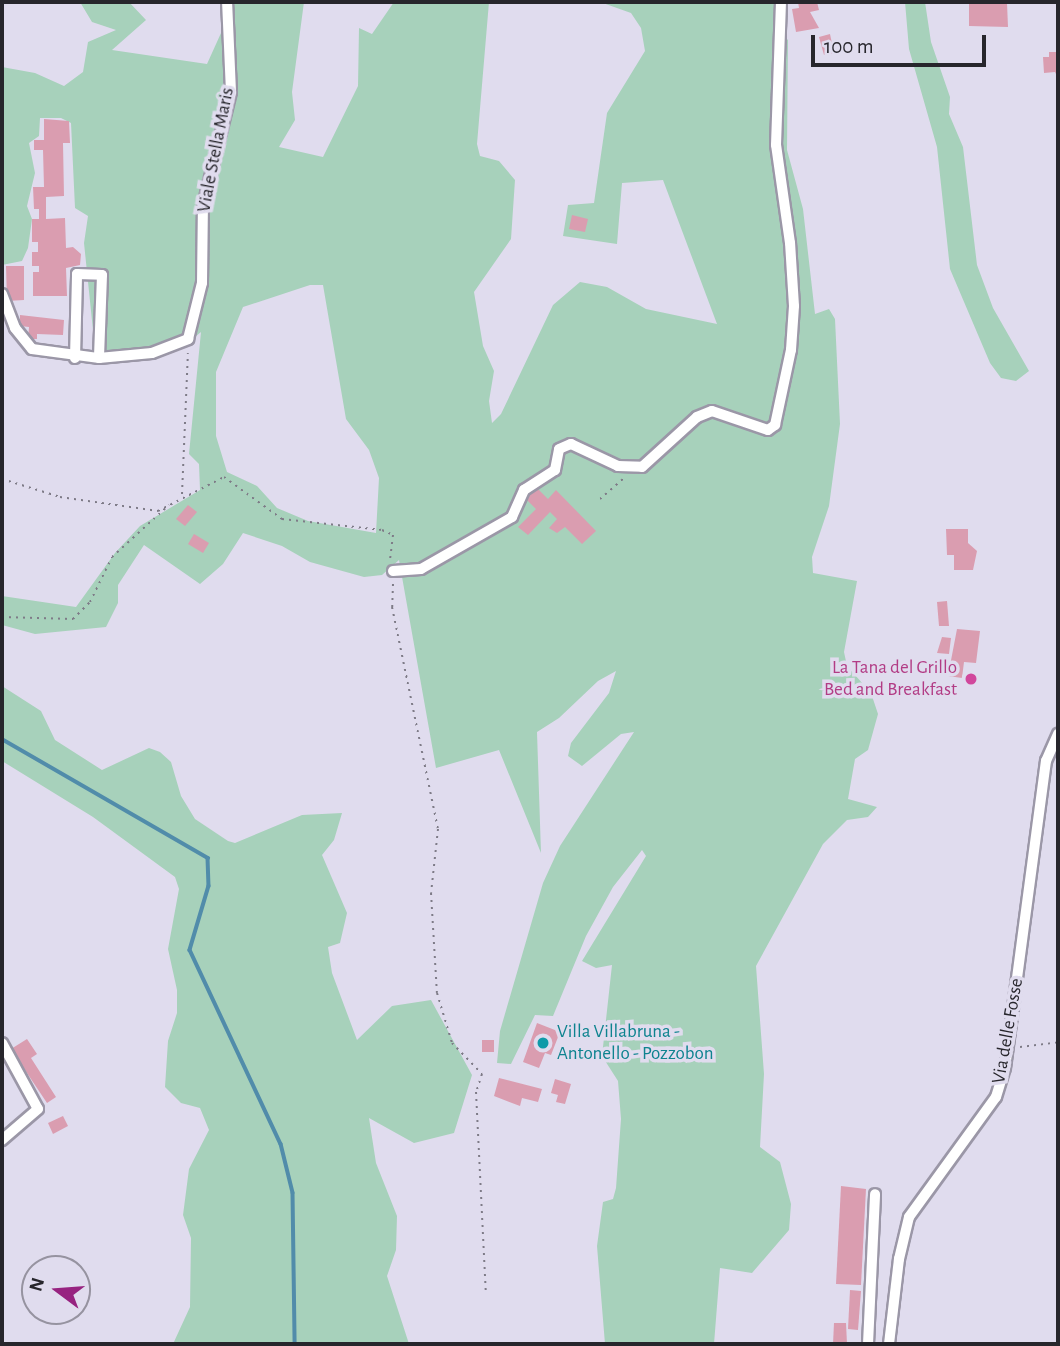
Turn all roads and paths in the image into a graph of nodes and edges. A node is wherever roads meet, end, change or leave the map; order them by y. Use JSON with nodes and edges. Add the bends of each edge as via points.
{"nodes":[{"id":1,"x":227,"y":2,"type":"edge"},
{"id":2,"x":781,"y":2,"type":"edge"},
{"id":3,"x":2,"y":294,"type":"edge"},
{"id":4,"x":188,"y":339,"type":"junction"},
{"id":5,"x":75,"y":358,"type":"junction"},
{"id":6,"x":100,"y":358,"type":"junction"},
{"id":7,"x":636,"y":467,"type":"junction"},
{"id":8,"x":2,"y":478,"type":"edge"},
{"id":9,"x":182,"y":495,"type":"junction"},
{"id":10,"x":600,"y":499,"type":"dead end"},
{"id":11,"x":393,"y":571,"type":"junction"},
{"id":12,"x":2,"y":617,"type":"edge"},
{"id":13,"x":1058,"y":734,"type":"edge"},
{"id":14,"x":2,"y":1042,"type":"edge"},
{"id":15,"x":1058,"y":1042,"type":"edge"},
{"id":16,"x":1009,"y":1048,"type":"junction"},
{"id":17,"x":2,"y":1140,"type":"edge"},
{"id":18,"x":875,"y":1194,"type":"dead end"},
{"id":19,"x":485,"y":1293,"type":"dead end"},
{"id":20,"x":868,"y":1344,"type":"edge"},
{"id":21,"x":889,"y":1344,"type":"edge"}],
"edges":[{"from":1,"to":4,"type":"street","name":"Viale Stella Maris","via":[[231,92],[203,206],[202,283]]},
{"from":2,"to":7,"type":"street","via":[[776,145],[794,306],[791,350],[775,425],[768,430],[712,411],[697,417],[642,467]]},
{"from":3,"to":5,"type":"street","via":[[15,328],[32,349]]},
{"from":4,"to":6,"type":"street","via":[[152,353]]},
{"from":4,"to":9,"type":"path"},
{"from":5,"to":6,"type":"street"},
{"from":5,"to":6,"type":"street","via":[[77,274],[102,275]]},
{"from":7,"to":10,"type":"path"},
{"from":7,"to":11,"type":"street","via":[[618,466],[571,444],[559,449],[555,470],[524,490],[512,517],[421,569]]},
{"from":8,"to":9,"type":"path","via":[[60,497],[158,511]]},
{"from":9,"to":11,"type":"path","via":[[224,477],[282,519],[382,530],[393,535],[388,556]]},
{"from":9,"to":12,"type":"path","via":[[112,558],[90,602],[74,619]]},
{"from":11,"to":19,"type":"path","via":[[392,607],[438,829],[431,893],[437,993],[452,1044],[482,1074],[476,1092]]},
{"from":13,"to":16,"type":"street","name":"Via delle Fosse","via":[[1046,761]]},
{"from":14,"to":17,"type":"street","via":[[38,1109]]},
{"from":15,"to":16,"type":"path"},
{"from":16,"to":21,"type":"street","name":"Via delle Fosse","via":[[996,1097],[909,1217]]},
{"from":18,"to":20,"type":"street"}]}
